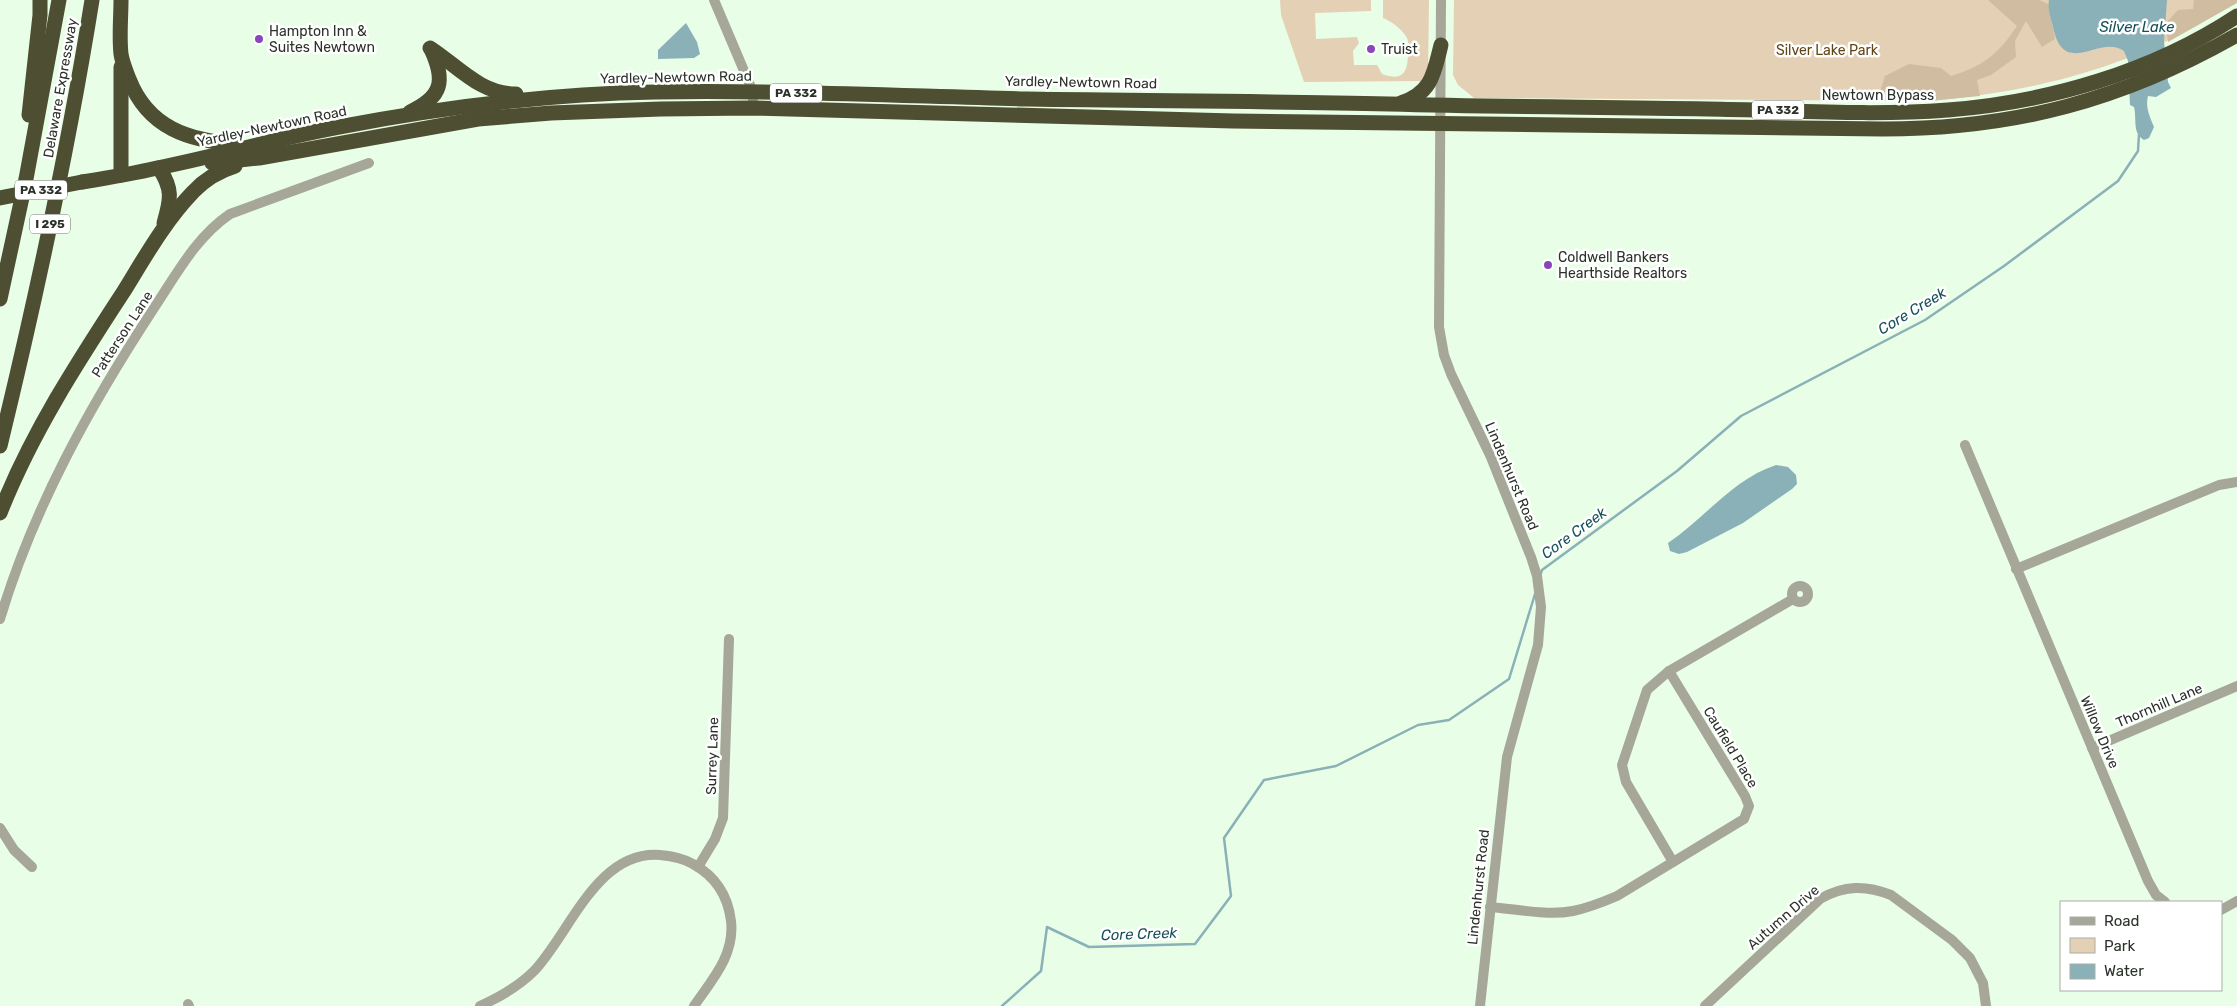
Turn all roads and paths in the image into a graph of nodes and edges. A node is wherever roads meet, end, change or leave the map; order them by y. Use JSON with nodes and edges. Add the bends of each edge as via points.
{"nodes":[{"id":1,"x":40,"y":0,"type":"edge"},
{"id":2,"x":59,"y":0,"type":"edge"},
{"id":3,"x":92,"y":0,"type":"edge"},
{"id":4,"x":122,"y":0,"type":"edge"},
{"id":5,"x":714,"y":0,"type":"edge"},
{"id":6,"x":1441,"y":0,"type":"edge"},
{"id":7,"x":2237,"y":16,"type":"edge"},
{"id":8,"x":2237,"y":35,"type":"edge"},
{"id":9,"x":1441,"y":45,"type":"junction"},
{"id":10,"x":121,"y":55,"type":"junction"},
{"id":11,"x":753,"y":92,"type":"junction"},
{"id":12,"x":612,"y":94,"type":"junction"},
{"id":13,"x":1397,"y":104,"type":"junction"},
{"id":14,"x":1441,"y":106,"type":"junction"},
{"id":15,"x":753,"y":108,"type":"junction"},
{"id":16,"x":400,"y":117,"type":"junction"},
{"id":17,"x":1440,"y":124,"type":"junction"},
{"id":18,"x":256,"y":152,"type":"junction"},
{"id":19,"x":368,"y":163,"type":"dead end"},
{"id":20,"x":159,"y":168,"type":"junction"},
{"id":21,"x":121,"y":175,"type":"junction"},
{"id":22,"x":0,"y":198,"type":"edge"},
{"id":23,"x":160,"y":234,"type":"junction"},
{"id":24,"x":9,"y":259,"type":"junction"},
{"id":25,"x":0,"y":299,"type":"edge"},
{"id":26,"x":1965,"y":445,"type":"dead end"},
{"id":27,"x":0,"y":446,"type":"edge"},
{"id":28,"x":2237,"y":482,"type":"edge"},
{"id":29,"x":0,"y":514,"type":"edge"},
{"id":30,"x":2016,"y":569,"type":"junction"},
{"id":31,"x":1793,"y":599,"type":"dead end"},
{"id":32,"x":0,"y":618,"type":"edge"},
{"id":33,"x":729,"y":639,"type":"dead end"},
{"id":34,"x":1669,"y":671,"type":"junction"},
{"id":35,"x":2237,"y":686,"type":"edge"},
{"id":36,"x":2092,"y":748,"type":"junction"},
{"id":37,"x":0,"y":828,"type":"edge"},
{"id":38,"x":1673,"y":862,"type":"junction"},
{"id":39,"x":32,"y":867,"type":"dead end"},
{"id":40,"x":698,"y":867,"type":"junction"},
{"id":41,"x":2164,"y":901,"type":"edge"},
{"id":42,"x":2237,"y":901,"type":"edge"},
{"id":43,"x":1490,"y":907,"type":"junction"},
{"id":44,"x":2222,"y":909,"type":"edge"},
{"id":45,"x":480,"y":1006,"type":"edge"},
{"id":46,"x":694,"y":1006,"type":"edge"},
{"id":47,"x":1480,"y":1006,"type":"edge"},
{"id":48,"x":1705,"y":1006,"type":"edge"},
{"id":49,"x":1986,"y":1006,"type":"edge"}],
"edges":[{"from":1,"to":24,"type":"highway","via":[[30,104],[8,226]]},
{"from":2,"to":24,"type":"highway","name":"Delaware Expressway","number":"I 295"},
{"from":3,"to":27,"type":"highway","name":"Delaware Expressway","number":"I 295","via":[[39,280]]},
{"from":4,"to":10,"type":"highway"},
{"from":5,"to":11,"type":"street"},
{"from":6,"to":9,"type":"street","name":"Lindenhurst Road"},
{"from":7,"to":14,"type":"highway","name":"Newtown Bypass","number":"PA 332","via":[[2179,48],[2110,77],[2043,96],[1983,106],[1934,111],[1851,112]]},
{"from":8,"to":17,"type":"highway","number":"PA 332","via":[[2180,65],[2108,95],[2040,114],[1952,128]]},
{"from":9,"to":13,"type":"highway","via":[[1433,75],[1426,87],[1420,94]]},
{"from":9,"to":14,"type":"street","name":"Lindenhurst Road"},
{"from":10,"to":18,"type":"highway","via":[[141,103],[168,127],[191,138]]},
{"from":10,"to":21,"type":"highway"},
{"from":11,"to":12,"type":"highway","name":"Yardley-Newtown Road","number":"PA 332"},
{"from":11,"to":13,"type":"highway","name":"Yardley-Newtown Road","number":"PA 332"},
{"from":11,"to":15,"type":"street"},
{"from":12,"to":16,"type":"highway","name":"Yardley-Newtown Road","number":"PA 332","via":[[541,98]]},
{"from":12,"to":16,"type":"highway","via":[[582,90],[513,94],[492,91],[430,48],[439,66],[440,83],[432,99]]},
{"from":13,"to":14,"type":"highway","name":"Yardley-Newtown Road","number":"PA 332"},
{"from":14,"to":17,"type":"street","name":"Lindenhurst Road"},
{"from":15,"to":17,"type":"highway","name":"Yardley-Newtown Road","number":"PA 332","via":[[1233,122]]},
{"from":15,"to":18,"type":"highway","name":"Yardley-Newtown Road","number":"PA 332","via":[[606,110],[478,119]]},
{"from":16,"to":18,"type":"highway","name":"Yardley-Newtown Road","number":"PA 332","via":[[339,127]]},
{"from":17,"to":43,"type":"street","name":"Lindenhurst Road","via":[[1438,306],[1444,355],[1494,464],[1537,576],[1540,594],[1538,646],[1507,757]]},
{"from":18,"to":20,"type":"highway","name":"Yardley-Newtown Road","number":"PA 332"},
{"from":18,"to":23,"type":"highway","via":[[202,184],[179,207]]},
{"from":19,"to":32,"type":"street","name":"Patterson Lane","via":[[235,212],[218,222],[199,242],[122,357],[72,444],[33,524]]},
{"from":20,"to":21,"type":"highway","name":"Yardley-Newtown Road","number":"PA 332"},
{"from":20,"to":23,"type":"highway","via":[[170,197]]},
{"from":21,"to":22,"type":"highway","name":"Yardley-Newtown Road","number":"PA 332","bridge":true},
{"from":23,"to":29,"type":"highway","via":[[51,407]]},
{"from":24,"to":25,"type":"highway","name":"Delaware Expressway","number":"I 295"},
{"from":26,"to":30,"type":"street","name":"Willow Drive"},
{"from":28,"to":30,"type":"street","via":[[2218,485]]},
{"from":30,"to":36,"type":"street","name":"Willow Drive"},
{"from":31,"to":34,"type":"street"},
{"from":33,"to":40,"type":"street","name":"Surrey Lane","via":[[723,818]]},
{"from":34,"to":38,"type":"street","via":[[1646,690],[1622,766],[1626,782]]},
{"from":34,"to":38,"type":"street","name":"Caufield Place","via":[[1746,796],[1749,806],[1744,819]]},
{"from":35,"to":36,"type":"street","name":"Thornhill Lane"},
{"from":36,"to":41,"type":"street","name":"Willow Drive","via":[[2148,881]]},
{"from":37,"to":39,"type":"street","via":[[14,850]]},
{"from":38,"to":43,"type":"street","name":"Caufield Place","via":[[1618,896],[1572,911],[1550,913]]},
{"from":40,"to":45,"type":"street","via":[[677,858],[655,855],[620,865],[599,882],[534,971]]},
{"from":40,"to":46,"type":"street","via":[[717,883],[724,895],[730,915],[731,937],[726,958]]},
{"from":42,"to":44,"type":"street"},
{"from":43,"to":47,"type":"street","name":"Lindenhurst Road"},
{"from":48,"to":49,"type":"street","name":"Autumn Drive","via":[[1820,899],[1832,892],[1857,887],[1890,895],[1964,951],[1980,973]]}]}
